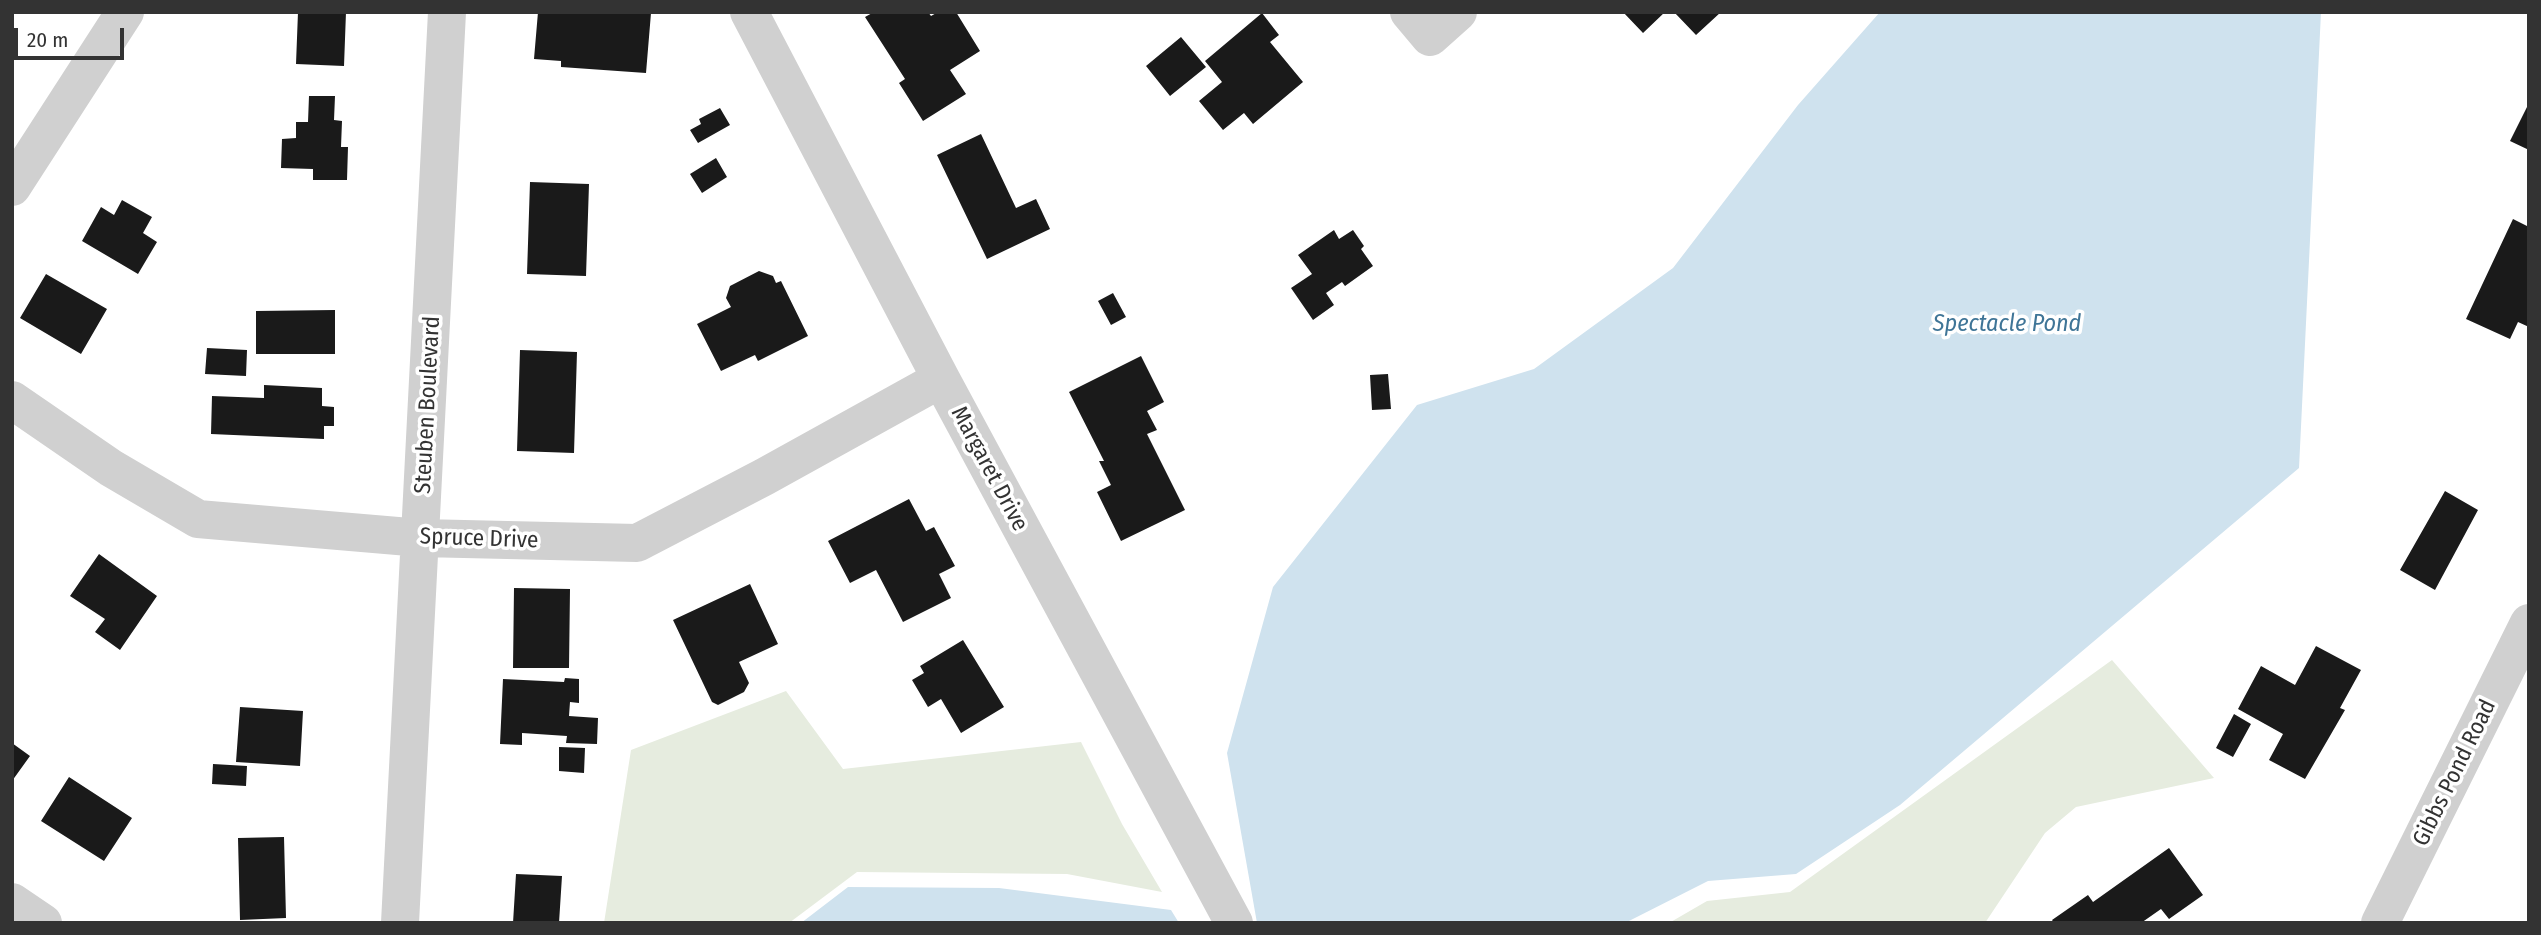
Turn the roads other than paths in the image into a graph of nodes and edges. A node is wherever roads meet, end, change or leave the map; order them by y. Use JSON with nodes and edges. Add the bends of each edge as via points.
{"nodes":[{"id":1,"x":125,"y":12,"type":"edge"},
{"id":2,"x":447,"y":12,"type":"edge"},
{"id":3,"x":749,"y":12,"type":"edge"},
{"id":4,"x":1409,"y":12,"type":"edge"},
{"id":5,"x":1458,"y":12,"type":"edge"},
{"id":6,"x":12,"y":187,"type":"edge"},
{"id":7,"x":941,"y":379,"type":"junction"},
{"id":8,"x":12,"y":400,"type":"edge"},
{"id":9,"x":421,"y":538,"type":"junction"},
{"id":10,"x":2529,"y":623,"type":"edge"},
{"id":11,"x":12,"y":902,"type":"edge"},
{"id":12,"x":43,"y":923,"type":"edge"},
{"id":13,"x":400,"y":923,"type":"edge"},
{"id":14,"x":1234,"y":923,"type":"edge"},
{"id":15,"x":2380,"y":923,"type":"edge"}],
"edges":[{"from":1,"to":6,"type":"street"},
{"from":2,"to":9,"type":"street","name":"Steuben Boulevard"},
{"from":3,"to":7,"type":"street","name":"Margaret Drive"},
{"from":4,"to":5,"type":"street","via":[[1430,37]]},
{"from":7,"to":9,"type":"street","name":"Spruce Drive","via":[[637,543]]},
{"from":7,"to":14,"type":"street","name":"Margaret Drive"},
{"from":8,"to":9,"type":"street","name":"Spruce Drive","via":[[111,468],[198,519]]},
{"from":9,"to":13,"type":"street","name":"Steuben Boulevard"},
{"from":10,"to":15,"type":"street","name":"Gibbs Pond Road"},
{"from":11,"to":12,"type":"street"}]}
